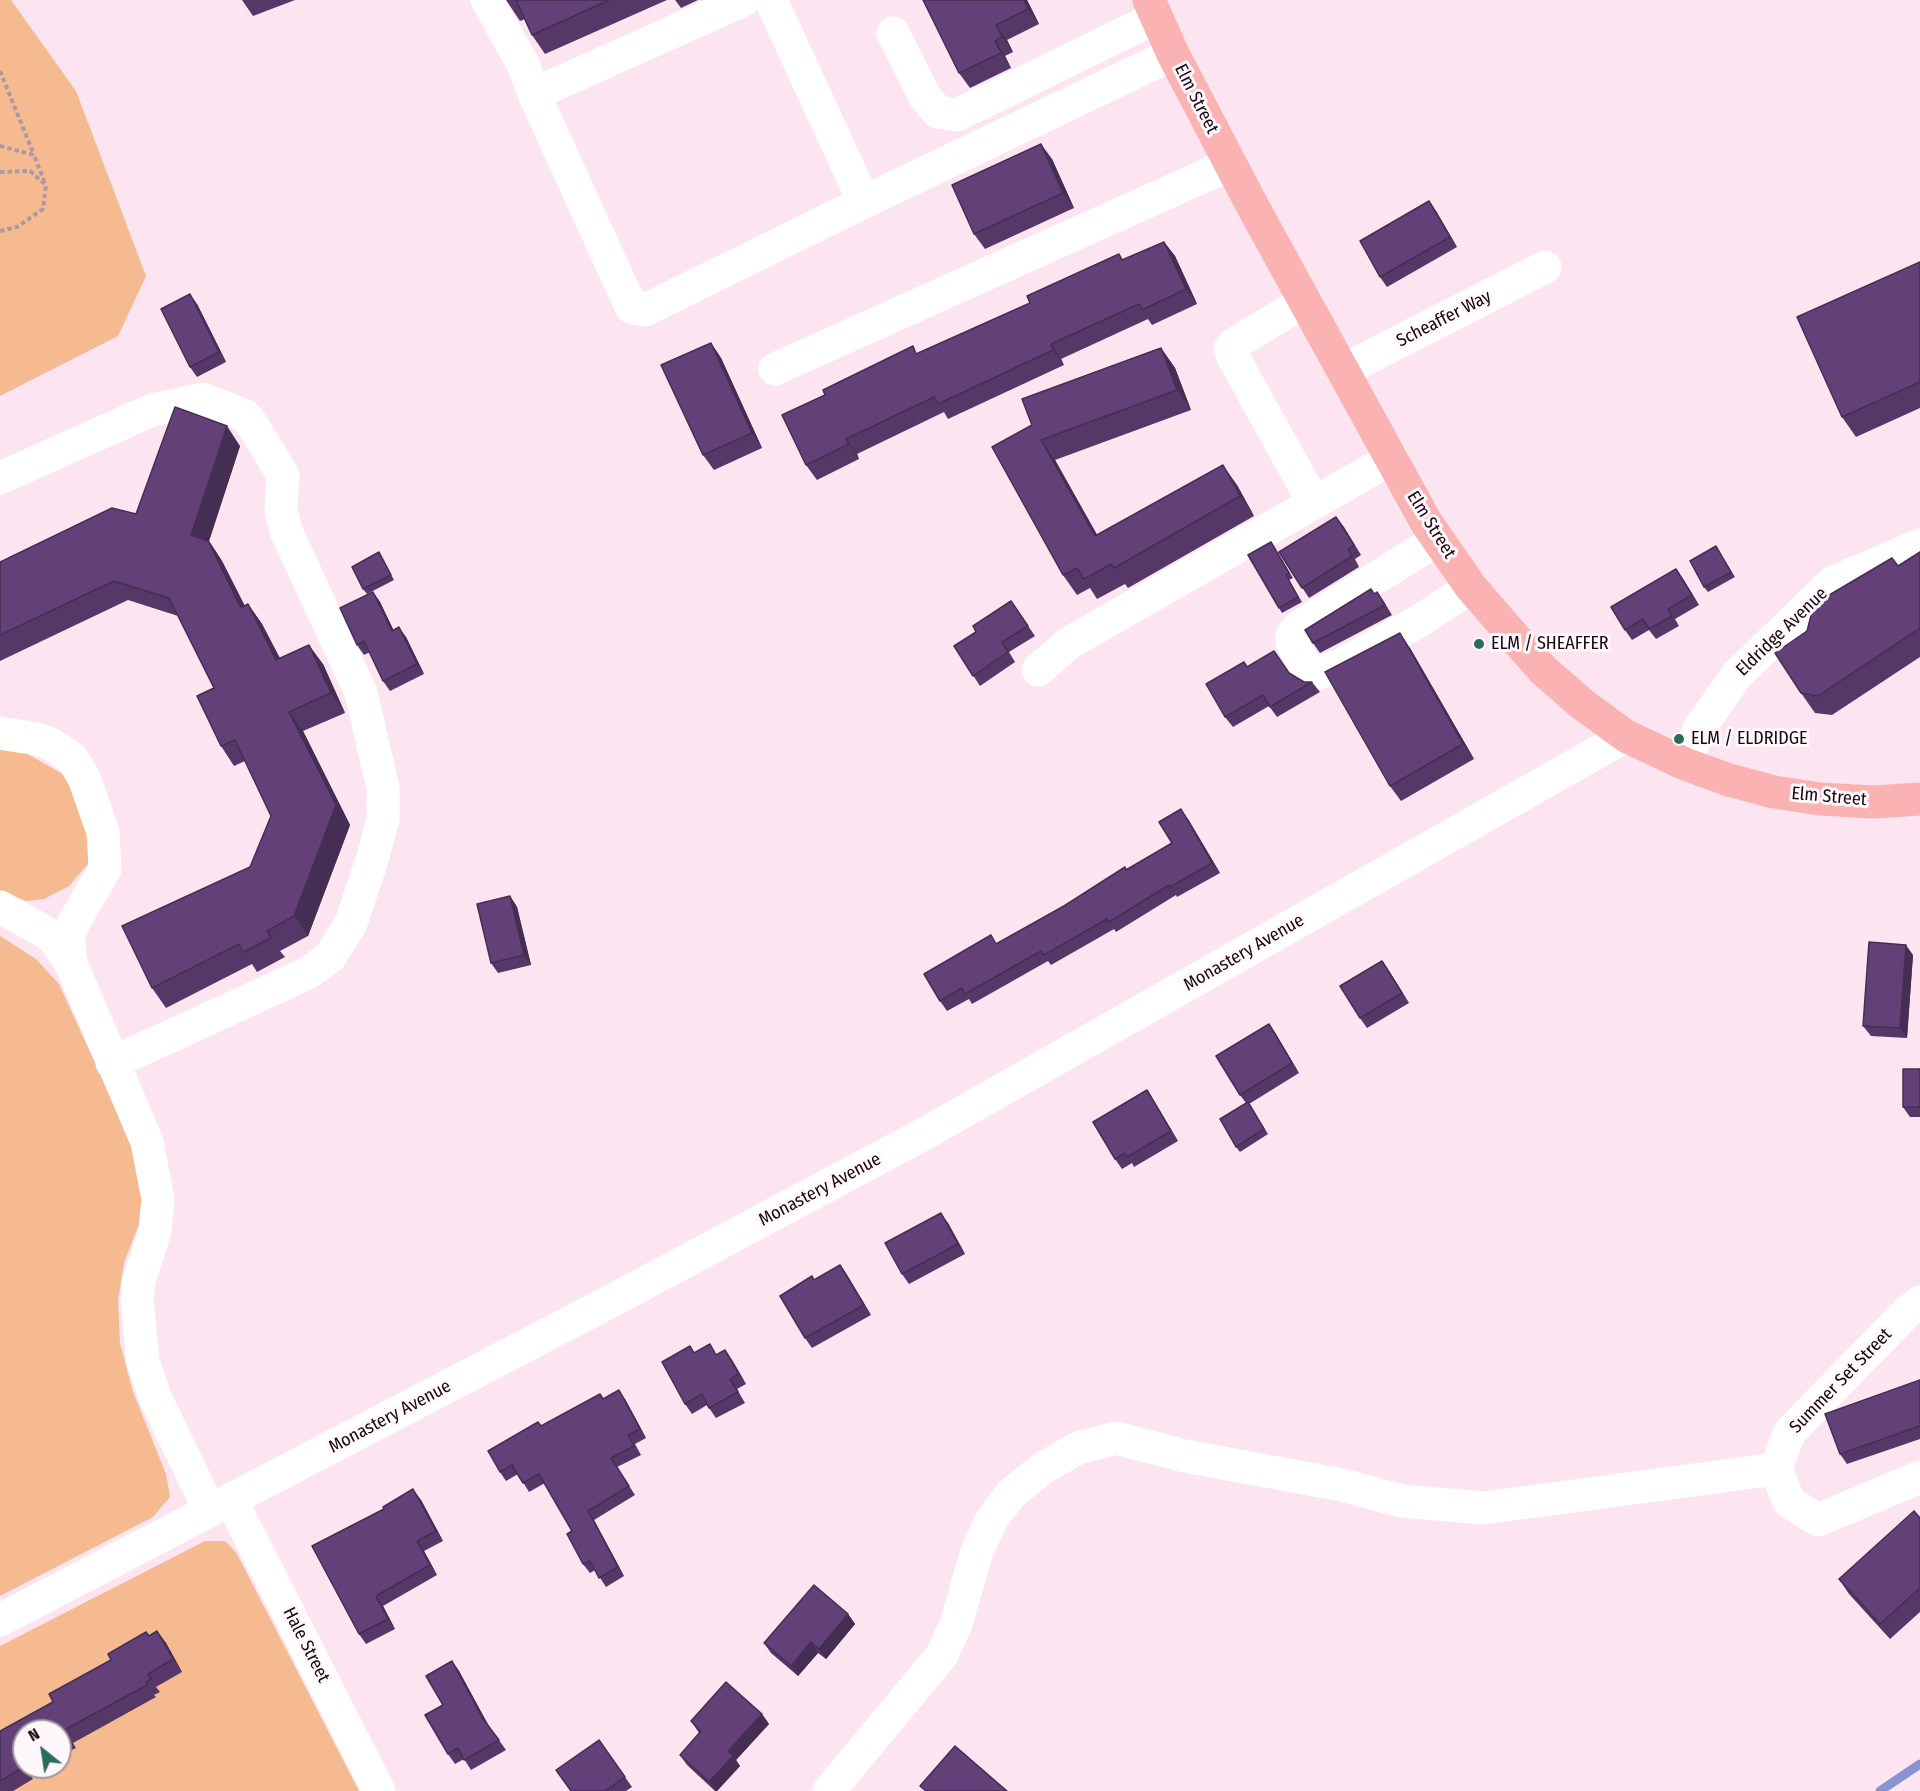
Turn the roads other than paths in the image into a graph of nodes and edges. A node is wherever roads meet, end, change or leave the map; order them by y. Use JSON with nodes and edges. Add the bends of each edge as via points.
{"nodes":[{"id":1,"x":487,"y":0,"type":"edge"},
{"id":2,"x":744,"y":0,"type":"edge"},
{"id":3,"x":771,"y":0,"type":"edge"},
{"id":4,"x":1153,"y":9,"type":"edge"},
{"id":5,"x":893,"y":33,"type":"dead end"},
{"id":6,"x":1173,"y":54,"type":"junction"},
{"id":7,"x":534,"y":94,"type":"junction"},
{"id":8,"x":1231,"y":164,"type":"junction"},
{"id":9,"x":864,"y":202,"type":"junction"},
{"id":10,"x":1545,"y":267,"type":"dead end"},
{"id":11,"x":1305,"y":301,"type":"junction"},
{"id":12,"x":775,"y":369,"type":"dead end"},
{"id":13,"x":1344,"y":370,"type":"junction"},
{"id":14,"x":1392,"y":458,"type":"junction"},
{"id":15,"x":0,"y":478,"type":"edge"},
{"id":16,"x":1314,"y":503,"type":"junction"},
{"id":17,"x":1438,"y":539,"type":"junction"},
{"id":18,"x":1920,"y":545,"type":"edge"},
{"id":19,"x":1471,"y":587,"type":"junction"},
{"id":20,"x":1038,"y":670,"type":"dead end"},
{"id":21,"x":0,"y":733,"type":"edge"},
{"id":22,"x":1626,"y":736,"type":"junction"},
{"id":23,"x":1685,"y":764,"type":"junction"},
{"id":24,"x":1920,"y":799,"type":"edge"},
{"id":25,"x":0,"y":907,"type":"edge"},
{"id":26,"x":72,"y":966,"type":"junction"},
{"id":27,"x":112,"y":1063,"type":"junction"},
{"id":28,"x":1920,"y":1302,"type":"edge"},
{"id":29,"x":1776,"y":1469,"type":"junction"},
{"id":30,"x":1920,"y":1477,"type":"edge"},
{"id":31,"x":221,"y":1505,"type":"junction"},
{"id":32,"x":0,"y":1620,"type":"edge"},
{"id":33,"x":379,"y":1791,"type":"edge"},
{"id":34,"x":829,"y":1791,"type":"edge"}],
"edges":[{"from":1,"to":7,"type":"street","via":[[523,64]]},
{"from":2,"to":7,"type":"street"},
{"from":3,"to":9,"type":"street"},
{"from":4,"to":5,"type":"street","via":[[957,115],[938,112],[925,97]]},
{"from":4,"to":6,"type":"main road","name":"Elm Street"},
{"from":6,"to":8,"type":"main road","name":"Elm Street"},
{"from":6,"to":9,"type":"street"},
{"from":7,"to":9,"type":"street","via":[[631,307],[645,310]]},
{"from":8,"to":11,"type":"main road","name":"Elm Street"},
{"from":8,"to":12,"type":"street"},
{"from":10,"to":13,"type":"street","name":"Scheaffer Way"},
{"from":11,"to":13,"type":"main road","name":"Elm Street"},
{"from":11,"to":16,"type":"street","via":[[1230,349]]},
{"from":13,"to":14,"type":"main road","name":"Elm Street"},
{"from":14,"to":16,"type":"street"},
{"from":14,"to":17,"type":"main road","name":"Elm Street"},
{"from":15,"to":27,"type":"street","via":[[152,410],[202,399],[244,415],[283,475],[282,521],[361,693],[383,788],[383,819],[372,860],[351,923],[330,957],[308,973]]},
{"from":16,"to":20,"type":"street","via":[[1069,643]]},
{"from":17,"to":19,"type":"main road","name":"Elm Street"},
{"from":17,"to":19,"type":"street","via":[[1300,626],[1292,635],[1292,643],[1307,668],[1315,675],[1339,666]]},
{"from":18,"to":23,"type":"street","name":"Eldridge Avenue","via":[[1833,583],[1737,675],[1700,727]]},
{"from":19,"to":22,"type":"main road","name":"Elm Street","via":[[1542,669]]},
{"from":21,"to":26,"type":"street","via":[[37,739],[72,758],[84,778],[103,832],[105,869],[71,930],[68,939]]},
{"from":22,"to":23,"type":"main road","name":"Elm Street"},
{"from":22,"to":31,"type":"street","name":"Monastery Avenue","via":[[924,1134]]},
{"from":23,"to":24,"type":"main road","name":"Elm Street","via":[[1774,792],[1820,799]]},
{"from":25,"to":26,"type":"street","via":[[47,933]]},
{"from":26,"to":27,"type":"street","name":"Hale Street"},
{"from":27,"to":31,"type":"street","name":"Hale Street","via":[[147,1142],[157,1181],[155,1231],[136,1299],[143,1361],[155,1397]]},
{"from":28,"to":29,"type":"street","name":"Summer Set Street","via":[[1789,1433]]},
{"from":29,"to":30,"type":"street","via":[[1789,1502],[1818,1520]]},
{"from":29,"to":34,"type":"street","via":[[1484,1508],[1402,1501],[1116,1438],[1078,1448],[1042,1468],[1011,1494],[992,1519],[976,1551],[956,1624],[942,1655]]},
{"from":31,"to":32,"type":"street","name":"Monastery Avenue"},
{"from":31,"to":33,"type":"street","name":"Hale Street"}]}
